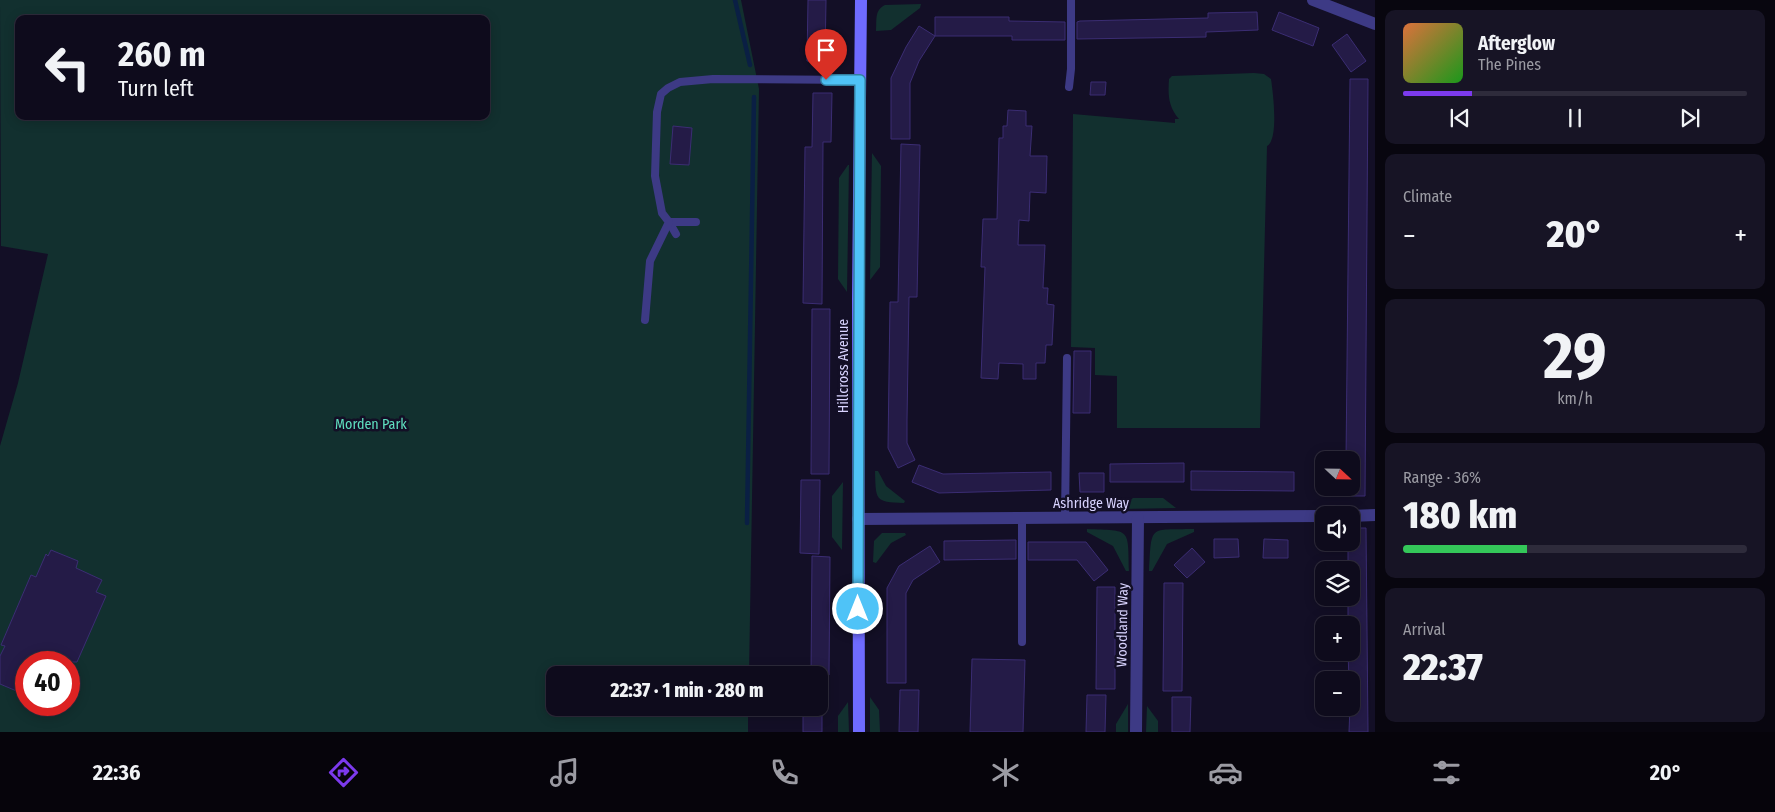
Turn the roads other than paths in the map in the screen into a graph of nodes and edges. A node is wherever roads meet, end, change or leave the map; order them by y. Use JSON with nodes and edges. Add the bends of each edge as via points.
{"nodes":[{"id":1,"x":861,"y":0,"type":"edge"},
{"id":2,"x":1072,"y":0,"type":"edge"},
{"id":3,"x":1313,"y":0,"type":"edge"},
{"id":4,"x":1375,"y":24,"type":"edge"},
{"id":5,"x":860,"y":80,"type":"junction"},
{"id":6,"x":1069,"y":87,"type":"dead end"},
{"id":7,"x":669,"y":222,"type":"junction"},
{"id":8,"x":696,"y":222,"type":"dead end"},
{"id":9,"x":676,"y":234,"type":"dead end"},
{"id":10,"x":645,"y":320,"type":"dead end"},
{"id":11,"x":1067,"y":358,"type":"dead end"},
{"id":12,"x":1375,"y":515,"type":"edge"},
{"id":13,"x":1315,"y":516,"type":"edge"},
{"id":14,"x":1360,"y":516,"type":"edge"},
{"id":15,"x":1022,"y":518,"type":"junction"},
{"id":16,"x":1065,"y":518,"type":"junction"},
{"id":17,"x":1138,"y":518,"type":"junction"},
{"id":18,"x":858,"y":519,"type":"junction"},
{"id":19,"x":1022,"y":642,"type":"dead end"},
{"id":20,"x":859,"y":732,"type":"edge"},
{"id":21,"x":1136,"y":732,"type":"edge"}],
"edges":[{"from":1,"to":5,"type":"street","name":"Hillcross Avenue"},
{"from":2,"to":6,"type":"lane"},
{"from":3,"to":4,"type":"street"},
{"from":5,"to":7,"type":"lane","via":[[713,79],[680,82],[668,88],[662,94],[657,112],[655,176],[662,214]]},
{"from":5,"to":18,"type":"street","name":"Hillcross Avenue"},
{"from":7,"to":8,"type":"lane"},
{"from":7,"to":9,"type":"lane"},
{"from":7,"to":10,"type":"lane","via":[[650,261]]},
{"from":11,"to":16,"type":"lane"},
{"from":12,"to":14,"type":"street"},
{"from":13,"to":17,"type":"street","name":"Ashridge Way"},
{"from":15,"to":16,"type":"street","name":"Ashridge Way"},
{"from":15,"to":18,"type":"street","name":"Ashridge Way"},
{"from":15,"to":19,"type":"lane"},
{"from":16,"to":17,"type":"street","name":"Ashridge Way"},
{"from":17,"to":21,"type":"street","name":"Woodland Way"},
{"from":18,"to":20,"type":"street","name":"Hillcross Avenue"}]}
